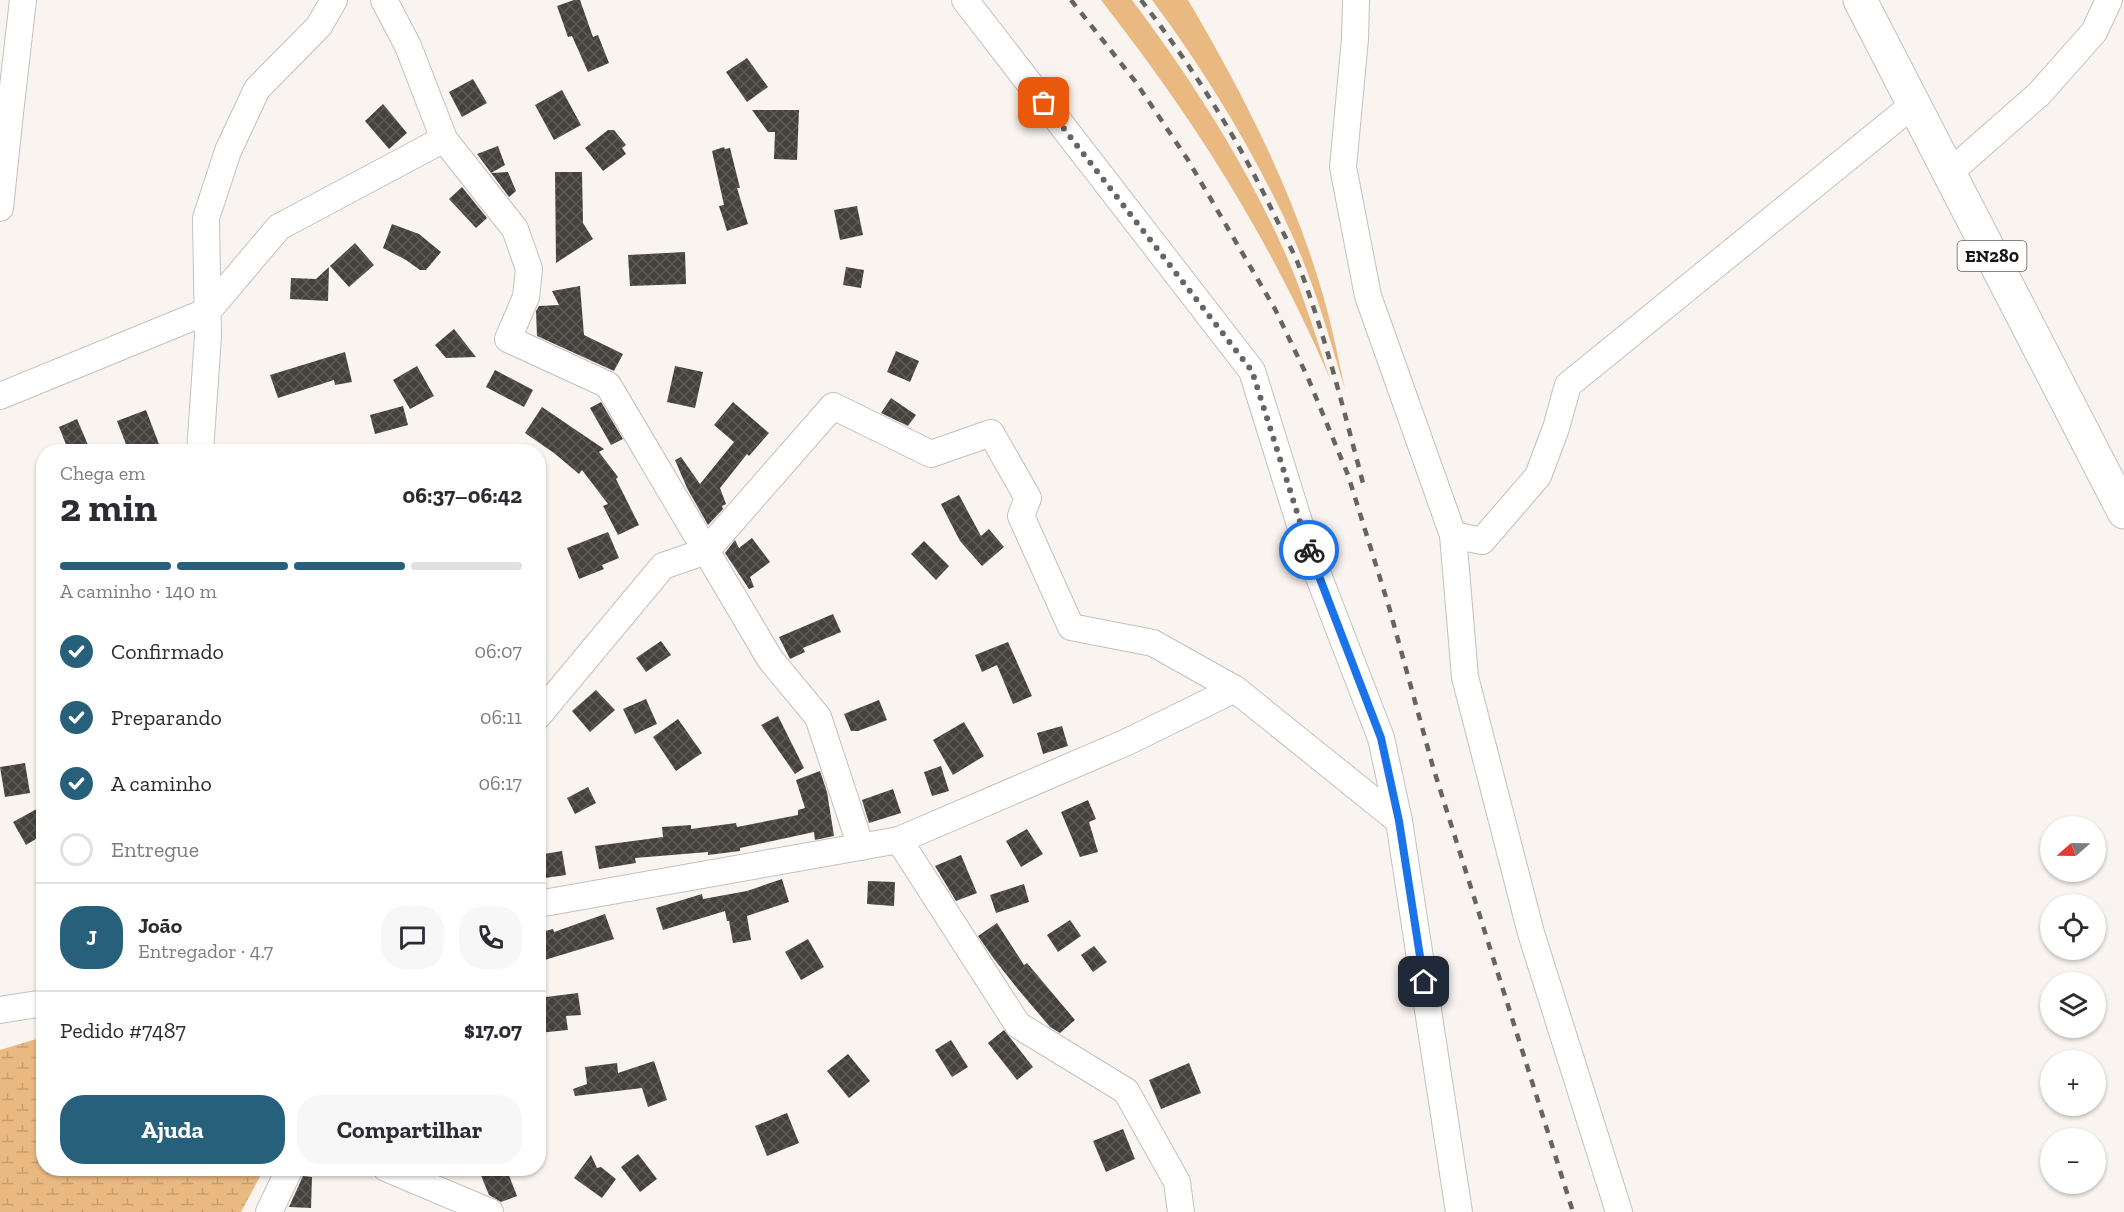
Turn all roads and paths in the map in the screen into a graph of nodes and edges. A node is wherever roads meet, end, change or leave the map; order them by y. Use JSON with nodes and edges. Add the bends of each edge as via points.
{"nodes":[{"id":1,"x":24,"y":0,"type":"edge"},
{"id":2,"x":334,"y":0,"type":"edge"},
{"id":3,"x":384,"y":0,"type":"edge"},
{"id":4,"x":965,"y":0,"type":"edge"},
{"id":5,"x":1356,"y":0,"type":"edge"},
{"id":6,"x":1860,"y":0,"type":"edge"},
{"id":7,"x":2109,"y":0,"type":"edge"},
{"id":8,"x":1914,"y":104,"type":"junction"},
{"id":9,"x":5,"y":113,"type":"edge"},
{"id":10,"x":444,"y":139,"type":"junction"},
{"id":11,"x":1949,"y":173,"type":"junction"},
{"id":12,"x":0,"y":208,"type":"edge"},
{"id":13,"x":208,"y":311,"type":"junction"},
{"id":14,"x":0,"y":396,"type":"edge"},
{"id":15,"x":201,"y":444,"type":"edge"},
{"id":16,"x":2124,"y":512,"type":"edge"},
{"id":17,"x":1454,"y":535,"type":"junction"},
{"id":18,"x":706,"y":551,"type":"junction"},
{"id":19,"x":1235,"y":688,"type":"junction"},
{"id":20,"x":546,"y":706,"type":"edge"},
{"id":21,"x":1399,"y":821,"type":"junction"},
{"id":22,"x":900,"y":840,"type":"junction"},
{"id":23,"x":861,"y":847,"type":"junction"},
{"id":24,"x":546,"y":903,"type":"edge"},
{"id":25,"x":36,"y":1004,"type":"edge"},
{"id":26,"x":0,"y":1010,"type":"edge"},
{"id":27,"x":286,"y":1176,"type":"edge"},
{"id":28,"x":405,"y":1176,"type":"edge"},
{"id":29,"x":1178,"y":1210,"type":"edge"},
{"id":30,"x":268,"y":1212,"type":"edge"},
{"id":31,"x":490,"y":1212,"type":"edge"},
{"id":32,"x":1459,"y":1212,"type":"edge"},
{"id":33,"x":1619,"y":1212,"type":"edge"}],
"edges":[{"from":1,"to":9,"type":"street"},
{"from":2,"to":13,"type":"street","via":[[319,26],[257,88],[228,151],[206,218]]},
{"from":3,"to":10,"type":"street","via":[[408,46]]},
{"from":4,"to":21,"type":"street","via":[[1252,371],[1305,541],[1381,738]]},
{"from":5,"to":17,"type":"street","via":[[1343,167],[1368,296]]},
{"from":6,"to":8,"type":"main road","number":"EN280"},
{"from":7,"to":11,"type":"street","via":[[2094,32],[2039,94]]},
{"from":8,"to":11,"type":"main road","number":"EN280"},
{"from":8,"to":17,"type":"street","via":[[1568,384],[1538,476],[1482,541]]},
{"from":9,"to":12,"type":"street"},
{"from":10,"to":13,"type":"street","via":[[279,227]]},
{"from":10,"to":18,"type":"street","via":[[515,229],[529,269],[526,297],[508,339],[608,385]]},
{"from":11,"to":16,"type":"main road","number":"EN280"},
{"from":13,"to":14,"type":"street"},
{"from":13,"to":15,"type":"street"},
{"from":17,"to":33,"type":"street","via":[[1465,677],[1531,933]]},
{"from":18,"to":19,"type":"street","via":[[833,406],[931,454],[992,433],[1028,498],[1022,516],[1071,627],[1153,643]]},
{"from":18,"to":20,"type":"street","via":[[663,566]]},
{"from":18,"to":23,"type":"street","via":[[770,659],[818,717]]},
{"from":19,"to":21,"type":"street"},
{"from":19,"to":22,"type":"street","via":[[1127,742]]},
{"from":21,"to":32,"type":"street"},
{"from":22,"to":23,"type":"street"},
{"from":22,"to":29,"type":"street","via":[[1018,1025],[1126,1091],[1177,1182]]},
{"from":23,"to":24,"type":"street"},
{"from":25,"to":26,"type":"street"},
{"from":27,"to":30,"type":"street"},
{"from":28,"to":31,"type":"street"}]}
